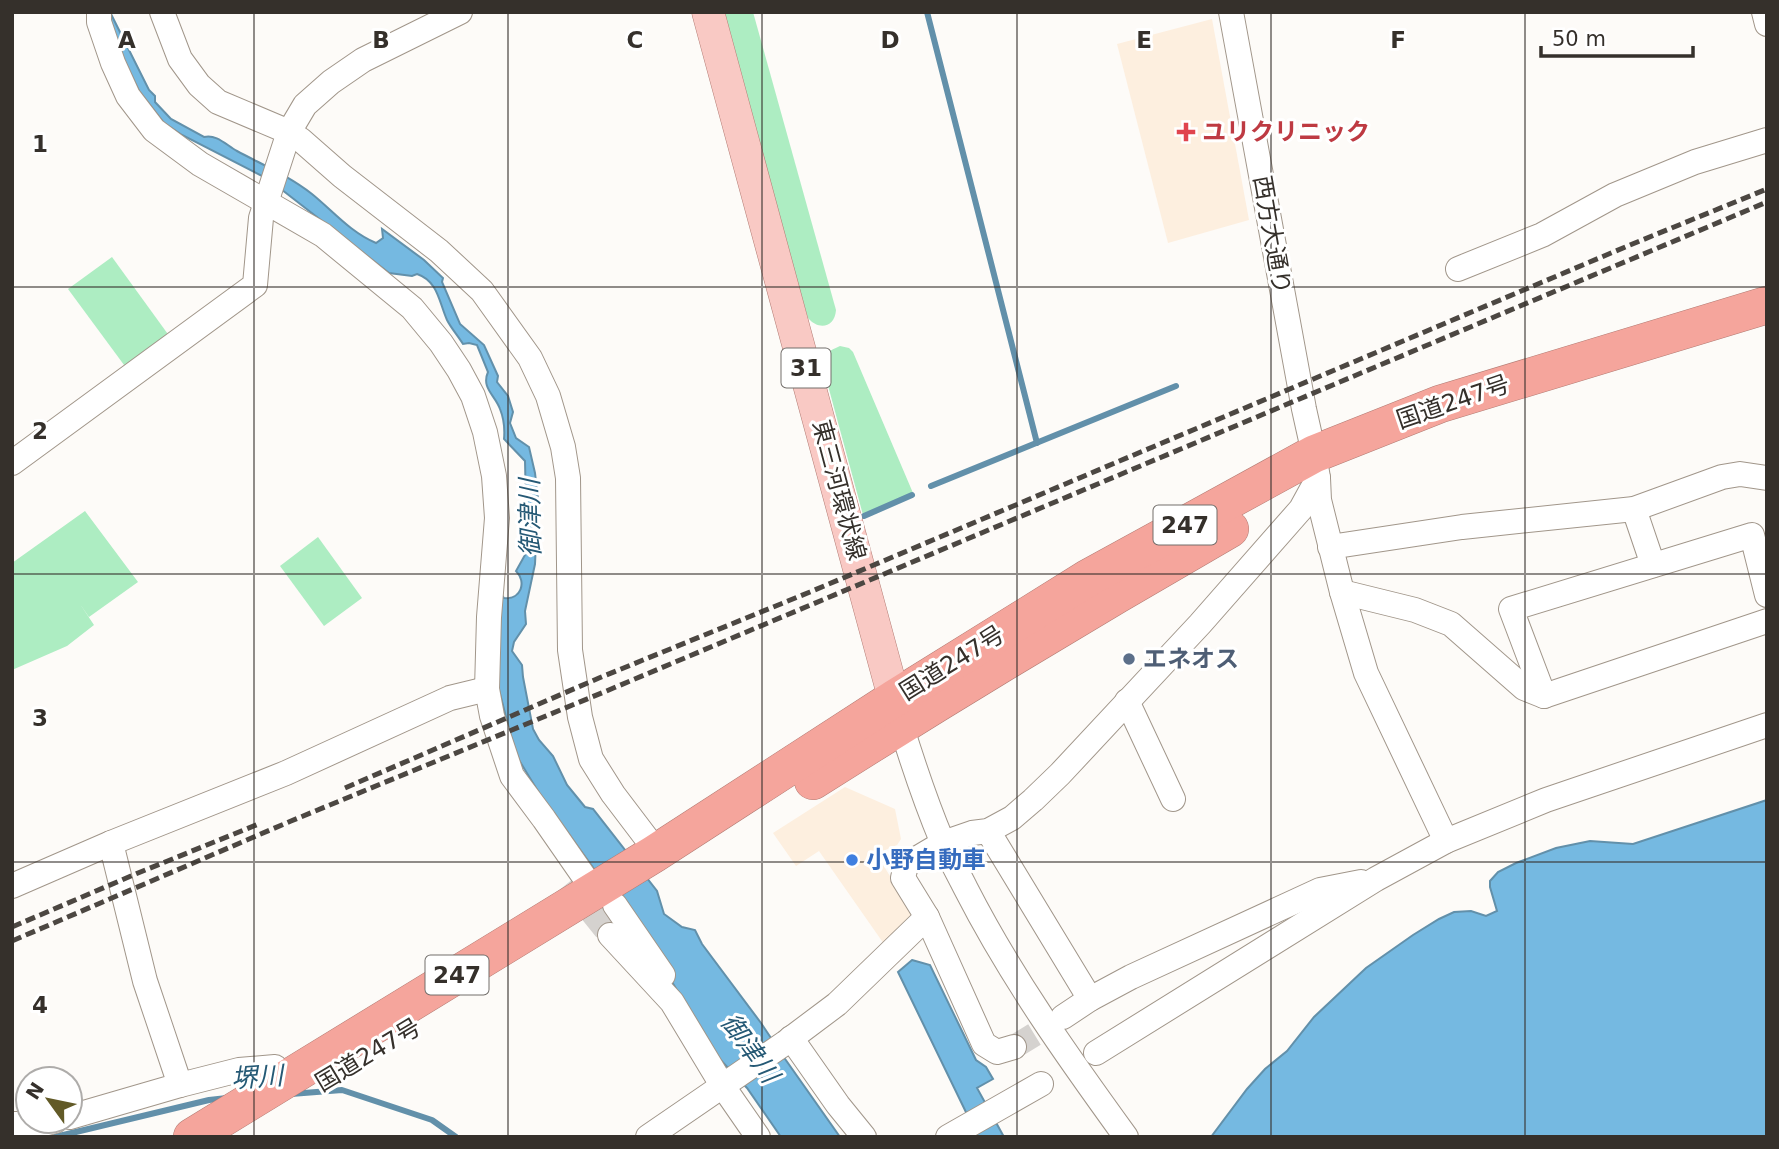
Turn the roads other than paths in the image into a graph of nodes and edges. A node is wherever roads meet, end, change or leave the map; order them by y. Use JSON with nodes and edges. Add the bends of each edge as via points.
{"nodes":[{"id":1,"x":99,"y":12,"type":"edge"},
{"id":2,"x":162,"y":12,"type":"edge"},
{"id":3,"x":460,"y":12,"type":"edge"},
{"id":4,"x":708,"y":12,"type":"edge"},
{"id":5,"x":1231,"y":12,"type":"edge"},
{"id":6,"x":1764,"y":12,"type":"edge"},
{"id":7,"x":1767,"y":24,"type":"edge"},
{"id":8,"x":287,"y":138,"type":"junction"},
{"id":9,"x":1767,"y":140,"type":"edge"},
{"id":10,"x":267,"y":197,"type":"junction"},
{"id":11,"x":1458,"y":270,"type":"dead end"},
{"id":12,"x":1767,"y":305,"type":"edge"},
{"id":13,"x":1767,"y":329,"type":"edge"},
{"id":14,"x":12,"y":463,"type":"edge"},
{"id":15,"x":1316,"y":466,"type":"junction"},
{"id":16,"x":1767,"y":478,"type":"edge"},
{"id":17,"x":1634,"y":509,"type":"junction"},
{"id":18,"x":1330,"y":547,"type":"junction"},
{"id":19,"x":1653,"y":565,"type":"junction"},
{"id":20,"x":1342,"y":592,"type":"junction"},
{"id":21,"x":1767,"y":595,"type":"edge"},
{"id":22,"x":1767,"y":621,"type":"edge"},
{"id":23,"x":487,"y":689,"type":"junction"},
{"id":24,"x":1544,"y":695,"type":"junction"},
{"id":25,"x":1127,"y":701,"type":"junction"},
{"id":26,"x":898,"y":711,"type":"junction"},
{"id":27,"x":1767,"y":725,"type":"edge"},
{"id":28,"x":1174,"y":799,"type":"dead end"},
{"id":29,"x":988,"y":831,"type":"junction"},
{"id":30,"x":1446,"y":841,"type":"junction"},
{"id":31,"x":111,"y":843,"type":"junction"},
{"id":32,"x":943,"y":843,"type":"junction"},
{"id":33,"x":661,"y":859,"type":"junction"},
{"id":34,"x":1376,"y":879,"type":"junction"},
{"id":35,"x":12,"y":886,"type":"edge"},
{"id":36,"x":601,"y":900,"type":"junction"},
{"id":37,"x":927,"y":917,"type":"junction"},
{"id":38,"x":1090,"y":999,"type":"junction"},
{"id":39,"x":1063,"y":1017,"type":"tunnel mouth"},
{"id":40,"x":788,"y":1040,"type":"junction"},
{"id":41,"x":1014,"y":1047,"type":"tunnel mouth"},
{"id":42,"x":1096,"y":1053,"type":"dead end"},
{"id":43,"x":292,"y":1066,"type":"junction"},
{"id":44,"x":727,"y":1082,"type":"junction"},
{"id":45,"x":1041,"y":1084,"type":"dead end"},
{"id":46,"x":180,"y":1085,"type":"junction"},
{"id":47,"x":84,"y":1113,"type":"edge"},
{"id":48,"x":235,"y":1124,"type":"edge"},
{"id":49,"x":192,"y":1137,"type":"edge"},
{"id":50,"x":648,"y":1137,"type":"edge"},
{"id":51,"x":758,"y":1137,"type":"edge"},
{"id":52,"x":864,"y":1137,"type":"edge"},
{"id":53,"x":948,"y":1137,"type":"edge"},
{"id":54,"x":1126,"y":1137,"type":"edge"}],
"edges":[{"from":1,"to":10,"type":"street","via":[[128,96],[154,130],[200,164]]},
{"from":2,"to":8,"type":"street","via":[[180,59],[199,85],[218,102]]},
{"from":3,"to":8,"type":"street","via":[[363,60],[331,82],[305,105]]},
{"from":4,"to":26,"type":"main road","name":"東三河環状線","number":"31"},
{"from":5,"to":15,"type":"street","name":"西方大通り"},
{"from":6,"to":7,"type":"street"},
{"from":8,"to":10,"type":"street"},
{"from":8,"to":33,"type":"street","via":[[301,140],[439,251],[482,291],[530,358],[548,396],[568,478],[570,650],[580,717],[591,759]]},
{"from":9,"to":11,"type":"street","via":[[1695,162],[1615,195],[1542,234]]},
{"from":10,"to":14,"type":"street","via":[[255,285]]},
{"from":10,"to":23,"type":"street","via":[[323,234],[412,308],[441,343],[473,396],[494,476],[497,518]]},
{"from":12,"to":15,"type":"highway","name":"国道247号","number":"247","via":[[1440,404]]},
{"from":13,"to":15,"type":"highway","name":"国道247号","number":"247"},
{"from":15,"to":18,"type":"street","name":"西方大通り"},
{"from":15,"to":25,"type":"street","via":[[1301,509]]},
{"from":15,"to":26,"type":"highway","name":"国道247号","number":"247","via":[[1088,578]]},
{"from":16,"to":17,"type":"street","via":[[1721,477]]},
{"from":17,"to":18,"type":"street"},
{"from":17,"to":19,"type":"street"},
{"from":18,"to":20,"type":"street","name":"西方大通り"},
{"from":19,"to":21,"type":"street","via":[[1752,535]]},
{"from":19,"to":24,"type":"street","via":[[1511,609]]},
{"from":20,"to":24,"type":"street","via":[[1451,624],[1524,688]]},
{"from":20,"to":30,"type":"street","name":"西方大通り","via":[[1366,673]]},
{"from":22,"to":24,"type":"street"},
{"from":23,"to":31,"type":"street","via":[[450,698],[286,773]]},
{"from":23,"to":36,"type":"street","via":[[512,776]]},
{"from":25,"to":28,"type":"street"},
{"from":25,"to":29,"type":"street","via":[[1033,800]]},
{"from":26,"to":32,"type":"street"},
{"from":26,"to":33,"type":"highway","name":"国道247号","number":"247"},
{"from":27,"to":30,"type":"street","via":[[1546,800]]},
{"from":29,"to":32,"type":"street"},
{"from":29,"to":38,"type":"street"},
{"from":30,"to":34,"type":"street"},
{"from":31,"to":35,"type":"street"},
{"from":31,"to":46,"type":"street","via":[[145,981]]},
{"from":32,"to":37,"type":"street","via":[[906,865],[904,878]]},
{"from":32,"to":54,"type":"street","via":[[1017,981]]},
{"from":33,"to":36,"type":"highway","name":"国道247号","number":"247"},
{"from":34,"to":38,"type":"street","via":[[1320,890]]},
{"from":34,"to":42,"type":"street"},
{"from":36,"to":43,"type":"highway","name":"国道247号","number":"247"},
{"from":36,"to":44,"type":"street","via":[[667,982],[672,1002]]},
{"from":36,"to":48,"type":"highway","name":"国道247号","number":"247","via":[[349,1067],[274,1112]]},
{"from":37,"to":40,"type":"street","via":[[837,1004]]},
{"from":37,"to":41,"type":"street","via":[[984,1044],[997,1052]]},
{"from":38,"to":39,"type":"street"},
{"from":40,"to":44,"type":"street"},
{"from":40,"to":52,"type":"street"},
{"from":43,"to":46,"type":"street","via":[[239,1070]]},
{"from":43,"to":48,"type":"highway","name":"国道247号","number":"247"},
{"from":44,"to":50,"type":"street"},
{"from":44,"to":51,"type":"street"},
{"from":45,"to":53,"type":"street"},
{"from":46,"to":47,"type":"street"},
{"from":48,"to":49,"type":"highway","name":"国道247号","number":"247"}]}
